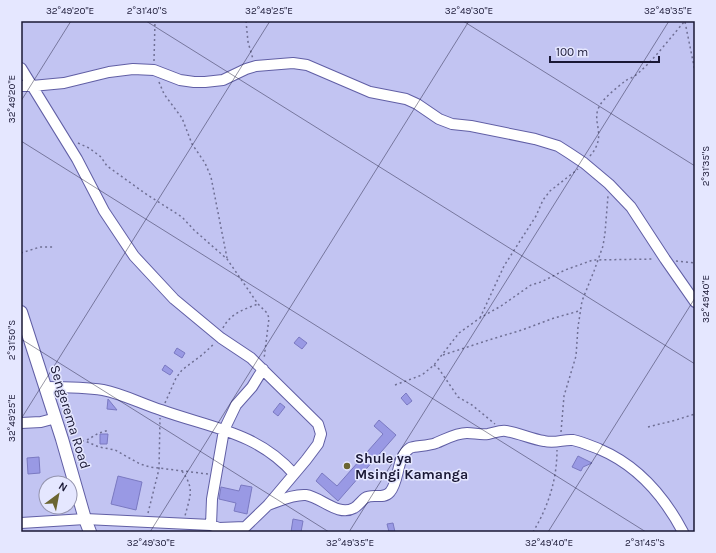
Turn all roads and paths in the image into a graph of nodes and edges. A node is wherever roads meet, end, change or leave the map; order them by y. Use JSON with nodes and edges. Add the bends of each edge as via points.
{"nodes":[{"id":1,"x":155,"y":21,"type":"edge"},
{"id":2,"x":246,"y":21,"type":"edge"},
{"id":3,"x":685,"y":21,"type":"edge"},
{"id":4,"x":256,"y":66,"type":"junction"},
{"id":5,"x":21,"y":68,"type":"edge"},
{"id":6,"x":154,"y":70,"type":"junction"},
{"id":7,"x":695,"y":71,"type":"edge"},
{"id":8,"x":21,"y":86,"type":"edge"},
{"id":9,"x":32,"y":86,"type":"junction"},
{"id":10,"x":65,"y":138,"type":"junction"},
{"id":11,"x":584,"y":163,"type":"junction"},
{"id":12,"x":609,"y":184,"type":"junction"},
{"id":13,"x":53,"y":247,"type":"dead end"},
{"id":14,"x":21,"y":253,"type":"edge"},
{"id":15,"x":227,"y":259,"type":"junction"},
{"id":16,"x":599,"y":259,"type":"junction"},
{"id":17,"x":665,"y":259,"type":"junction"},
{"id":18,"x":695,"y":263,"type":"edge"},
{"id":19,"x":695,"y":302,"type":"edge"},
{"id":20,"x":258,"y":304,"type":"junction"},
{"id":21,"x":580,"y":310,"type":"junction"},
{"id":22,"x":21,"y":312,"type":"edge"},
{"id":23,"x":480,"y":318,"type":"junction"},
{"id":24,"x":221,"y":338,"type":"junction"},
{"id":25,"x":443,"y":356,"type":"junction"},
{"id":26,"x":434,"y":365,"type":"junction"},
{"id":27,"x":263,"y":370,"type":"junction"},
{"id":28,"x":395,"y":385,"type":"dead end"},
{"id":29,"x":45,"y":387,"type":"junction"},
{"id":30,"x":162,"y":411,"type":"junction"},
{"id":31,"x":695,"y":414,"type":"edge"},
{"id":32,"x":56,"y":418,"type":"junction"},
{"id":33,"x":21,"y":423,"type":"edge"},
{"id":34,"x":648,"y":428,"type":"dead end"},
{"id":35,"x":109,"y":430,"type":"dead end"},
{"id":36,"x":224,"y":430,"type":"junction"},
{"id":37,"x":505,"y":431,"type":"junction"},
{"id":38,"x":62,"y":439,"type":"junction"},
{"id":39,"x":85,"y":441,"type":"junction"},
{"id":40,"x":561,"y":441,"type":"junction"},
{"id":41,"x":158,"y":468,"type":"junction"},
{"id":42,"x":182,"y":471,"type":"junction"},
{"id":43,"x":294,"y":474,"type":"junction"},
{"id":44,"x":217,"y":475,"type":"junction"},
{"id":45,"x":268,"y":505,"type":"junction"},
{"id":46,"x":85,"y":519,"type":"junction"},
{"id":47,"x":146,"y":522,"type":"junction"},
{"id":48,"x":21,"y":523,"type":"edge"},
{"id":49,"x":183,"y":524,"type":"junction"},
{"id":50,"x":218,"y":528,"type":"edge"},
{"id":51,"x":242,"y":529,"type":"edge"},
{"id":52,"x":90,"y":532,"type":"edge"},
{"id":53,"x":533,"y":532,"type":"edge"},
{"id":54,"x":683,"y":532,"type":"edge"}],
"edges":[{"from":1,"to":6,"type":"path"},
{"from":2,"to":4,"type":"path","via":[[248,42]]},
{"from":3,"to":7,"type":"path"},
{"from":3,"to":11,"type":"path","via":[[644,68],[626,80],[599,108],[598,143]]},
{"from":4,"to":6,"type":"street","via":[[223,80],[205,82],[180,80]]},
{"from":4,"to":11,"type":"street","via":[[293,63],[307,65],[370,92],[406,99],[452,124],[535,139],[558,146]]},
{"from":5,"to":9,"type":"street"},
{"from":6,"to":9,"type":"street","via":[[109,72],[64,83]]},
{"from":6,"to":15,"type":"path","via":[[164,94],[182,118],[192,144],[211,177]]},
{"from":8,"to":9,"type":"street"},
{"from":9,"to":10,"type":"street"},
{"from":10,"to":15,"type":"path","via":[[89,148],[101,157],[107,166],[182,217]]},
{"from":10,"to":24,"type":"street","via":[[104,211],[134,256],[174,299]]},
{"from":11,"to":12,"type":"street"},
{"from":11,"to":23,"type":"path","via":[[542,200],[536,216],[504,266]]},
{"from":12,"to":16,"type":"path","via":[[605,233]]},
{"from":12,"to":17,"type":"street","via":[[635,213]]},
{"from":13,"to":14,"type":"path","via":[[40,247]]},
{"from":15,"to":20,"type":"path"},
{"from":16,"to":17,"type":"path"},
{"from":16,"to":21,"type":"path"},
{"from":16,"to":23,"type":"path","via":[[531,285]]},
{"from":17,"to":18,"type":"path"},
{"from":17,"to":19,"type":"street"},
{"from":20,"to":24,"type":"path","via":[[229,319],[222,329]]},
{"from":20,"to":27,"type":"path","via":[[269,318]]},
{"from":21,"to":25,"type":"path"},
{"from":21,"to":40,"type":"path","via":[[576,356],[564,396]]},
{"from":22,"to":29,"type":"main road","name":"Sengerema Road"},
{"from":23,"to":25,"type":"path","via":[[459,333]]},
{"from":24,"to":27,"type":"street","via":[[251,358]]},
{"from":24,"to":30,"type":"path","via":[[182,370]]},
{"from":25,"to":26,"type":"path"},
{"from":26,"to":28,"type":"path","via":[[422,375]]},
{"from":26,"to":37,"type":"path","via":[[458,397]]},
{"from":27,"to":36,"type":"street","via":[[236,405]]},
{"from":27,"to":43,"type":"street","via":[[318,424],[321,434],[318,444]]},
{"from":29,"to":30,"type":"street","via":[[105,391]]},
{"from":29,"to":32,"type":"main road","name":"Sengerema Road"},
{"from":30,"to":36,"type":"street"},
{"from":30,"to":41,"type":"path"},
{"from":31,"to":34,"type":"path"},
{"from":32,"to":33,"type":"street"},
{"from":32,"to":38,"type":"main road","name":"Sengerema Road"},
{"from":35,"to":39,"type":"path"},
{"from":36,"to":43,"type":"street","via":[[264,447]]},
{"from":36,"to":44,"type":"street"},
{"from":37,"to":40,"type":"street","via":[[544,442]]},
{"from":37,"to":45,"type":"street","via":[[457,434],[428,446],[412,447],[403,457],[390,493],[365,498],[354,508],[336,508],[306,495],[296,495]]},
{"from":38,"to":39,"type":"path"},
{"from":38,"to":46,"type":"main road","name":"Sengerema Road"},
{"from":39,"to":41,"type":"path","via":[[115,450],[145,466]]},
{"from":40,"to":53,"type":"path","via":[[553,488],[544,514]]},
{"from":40,"to":54,"type":"street","via":[[572,440],[591,446],[630,466],[648,481]]},
{"from":41,"to":42,"type":"path"},
{"from":41,"to":47,"type":"path"},
{"from":42,"to":44,"type":"path"},
{"from":42,"to":49,"type":"path","via":[[189,481],[191,492]]},
{"from":43,"to":45,"type":"street"},
{"from":44,"to":50,"type":"street","via":[[212,499]]},
{"from":45,"to":51,"type":"street"},
{"from":46,"to":47,"type":"street"},
{"from":46,"to":48,"type":"street"},
{"from":46,"to":52,"type":"main road","name":"Sengerema Road"},
{"from":47,"to":49,"type":"street"},
{"from":49,"to":50,"type":"street"},
{"from":50,"to":51,"type":"street"}]}
